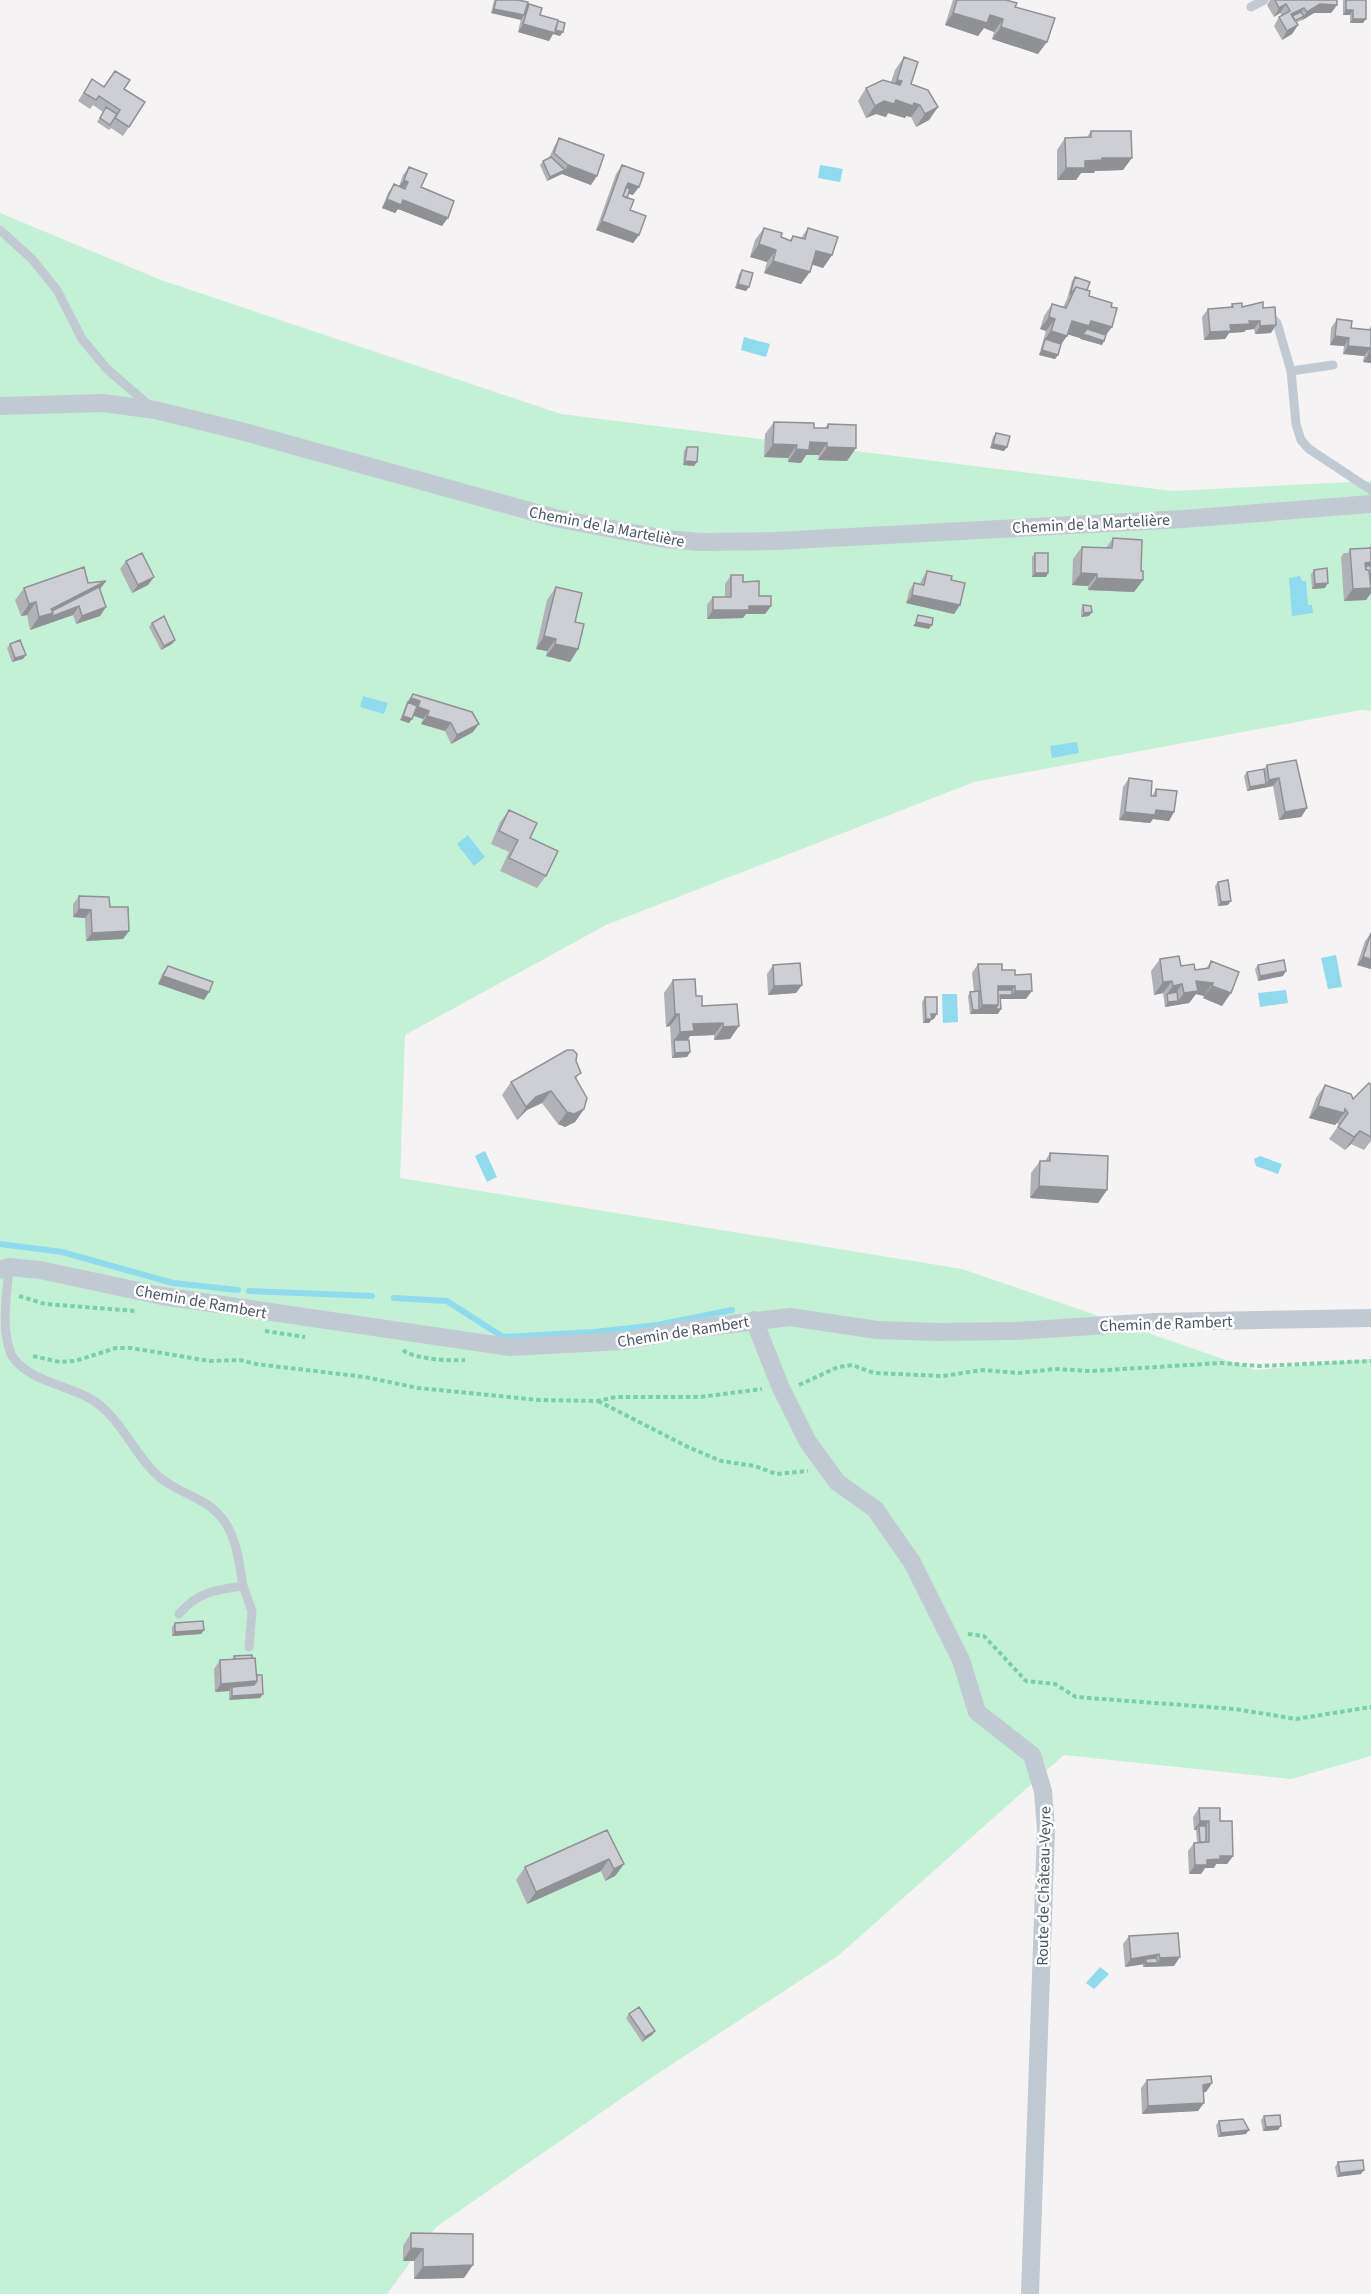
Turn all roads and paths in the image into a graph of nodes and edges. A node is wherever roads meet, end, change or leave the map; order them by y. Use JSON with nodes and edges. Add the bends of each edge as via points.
{"nodes":[{"id":1,"x":1264,"y":0,"type":"edge"},
{"id":2,"x":1251,"y":7,"type":"dead end"},
{"id":3,"x":0,"y":230,"type":"edge"},
{"id":4,"x":1263,"y":310,"type":"edge"},
{"id":5,"x":1333,"y":365,"type":"dead end"},
{"id":6,"x":1291,"y":371,"type":"junction"},
{"id":7,"x":0,"y":406,"type":"edge"},
{"id":8,"x":155,"y":410,"type":"junction"},
{"id":9,"x":1371,"y":490,"type":"edge"},
{"id":10,"x":1371,"y":504,"type":"edge"},
{"id":11,"x":4,"y":1268,"type":"edge"},
{"id":12,"x":1371,"y":1318,"type":"edge"},
{"id":13,"x":754,"y":1320,"type":"junction"},
{"id":14,"x":6,"y":1343,"type":"junction"},
{"id":15,"x":1371,"y":1361,"type":"edge"},
{"id":16,"x":780,"y":1386,"type":"junction"},
{"id":17,"x":597,"y":1401,"type":"junction"},
{"id":18,"x":827,"y":1468,"type":"junction"},
{"id":19,"x":243,"y":1586,"type":"junction"},
{"id":20,"x":179,"y":1614,"type":"dead end"},
{"id":21,"x":947,"y":1631,"type":"junction"},
{"id":22,"x":249,"y":1647,"type":"dead end"},
{"id":23,"x":1371,"y":1707,"type":"edge"},
{"id":24,"x":1030,"y":2294,"type":"edge"}],
"edges":[{"from":1,"to":2,"type":"lane"},
{"from":3,"to":8,"type":"lane","via":[[33,259],[57,290],[82,339],[107,369]]},
{"from":4,"to":6,"type":"lane","via":[[1277,323]]},
{"from":5,"to":6,"type":"lane"},
{"from":6,"to":9,"type":"lane","via":[[1301,440]]},
{"from":7,"to":8,"type":"street","name":"Chemin de la Martelière","via":[[103,403]]},
{"from":8,"to":10,"type":"street","name":"Chemin de la Martelière","via":[[555,518],[701,542],[1182,519]]},
{"from":11,"to":13,"type":"street","name":"Chemin de Rambert","via":[[40,1270],[162,1296],[510,1347],[624,1341]]},
{"from":11,"to":14,"type":"lane"},
{"from":12,"to":13,"type":"street","name":"Chemin de Rambert","via":[[937,1332],[877,1329],[790,1317]]},
{"from":13,"to":16,"type":"street","name":"Route de Château-Veyre"},
{"from":14,"to":17,"type":"path","via":[[41,1360],[60,1362],[131,1348],[210,1361],[240,1360],[365,1377],[418,1388],[539,1400]]},
{"from":14,"to":19,"type":"lane","via":[[22,1368],[93,1400],[156,1474],[222,1517],[232,1534]]},
{"from":15,"to":16,"type":"path","via":[[1259,1366],[1221,1363],[1091,1371],[983,1370],[943,1376],[874,1373],[852,1365],[838,1367],[799,1385]]},
{"from":16,"to":17,"type":"path","via":[[700,1397],[616,1397]]},
{"from":16,"to":18,"type":"street","name":"Route de Château-Veyre","via":[[808,1442]]},
{"from":17,"to":18,"type":"path","via":[[721,1461],[776,1474]]},
{"from":18,"to":21,"type":"street","name":"Route de Château-Veyre","via":[[837,1482],[875,1509],[912,1562]]},
{"from":19,"to":20,"type":"lane","via":[[214,1590],[192,1599]]},
{"from":19,"to":22,"type":"lane","via":[[252,1611]]},
{"from":21,"to":23,"type":"path","via":[[984,1636],[1026,1681],[1055,1684],[1076,1697],[1235,1709],[1296,1719]]},
{"from":21,"to":24,"type":"street","name":"Route de Château-Veyre","via":[[961,1660],[977,1712],[1032,1755],[1046,1807]]}]}
